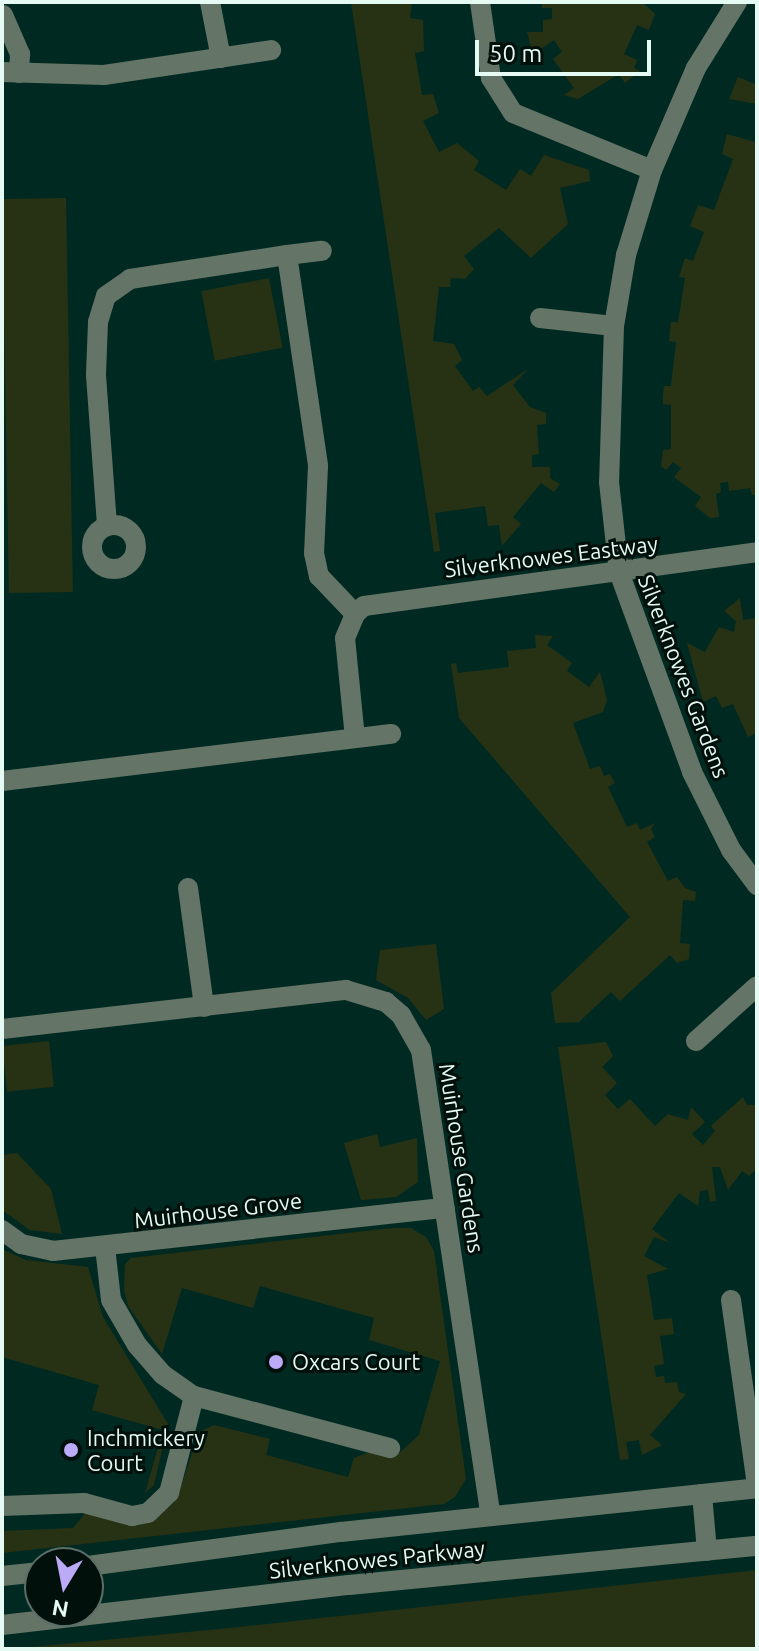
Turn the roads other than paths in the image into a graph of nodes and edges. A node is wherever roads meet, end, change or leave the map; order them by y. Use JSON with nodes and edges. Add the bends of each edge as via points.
{"nodes":[{"id":1,"x":210,"y":2,"type":"edge"},
{"id":2,"x":480,"y":2,"type":"edge"},
{"id":3,"x":737,"y":2,"type":"edge"},
{"id":4,"x":3,"y":15,"type":"edge"},
{"id":5,"x":271,"y":50,"type":"dead end"},
{"id":6,"x":221,"y":58,"type":"junction"},
{"id":7,"x":10,"y":73,"type":"edge"},
{"id":8,"x":652,"y":170,"type":"junction"},
{"id":9,"x":322,"y":251,"type":"dead end"},
{"id":10,"x":287,"y":255,"type":"junction"},
{"id":11,"x":540,"y":318,"type":"dead end"},
{"id":12,"x":614,"y":326,"type":"junction"},
{"id":13,"x":107,"y":525,"type":"dead end"},
{"id":14,"x":757,"y":552,"type":"edge"},
{"id":15,"x":619,"y":572,"type":"junction"},
{"id":16,"x":355,"y":614,"type":"junction"},
{"id":17,"x":391,"y":734,"type":"dead end"},
{"id":18,"x":355,"y":738,"type":"junction"},
{"id":19,"x":2,"y":781,"type":"edge"},
{"id":20,"x":757,"y":885,"type":"edge"},
{"id":21,"x":188,"y":888,"type":"dead end"},
{"id":22,"x":757,"y":986,"type":"edge"},
{"id":23,"x":204,"y":1007,"type":"junction"},
{"id":24,"x":2,"y":1029,"type":"edge"},
{"id":25,"x":696,"y":1041,"type":"dead end"},
{"id":26,"x":445,"y":1208,"type":"junction"},
{"id":27,"x":2,"y":1230,"type":"edge"},
{"id":28,"x":105,"y":1247,"type":"junction"},
{"id":29,"x":731,"y":1300,"type":"dead end"},
{"id":30,"x":194,"y":1396,"type":"junction"},
{"id":31,"x":390,"y":1448,"type":"dead end"},
{"id":32,"x":757,"y":1487,"type":"edge"},
{"id":33,"x":702,"y":1494,"type":"junction"},
{"id":34,"x":2,"y":1506,"type":"edge"},
{"id":35,"x":491,"y":1516,"type":"junction"},
{"id":36,"x":757,"y":1546,"type":"edge"},
{"id":37,"x":707,"y":1551,"type":"junction"},
{"id":38,"x":104,"y":1564,"type":"edge"},
{"id":39,"x":24,"y":1574,"type":"edge"},
{"id":40,"x":2,"y":1576,"type":"edge"},
{"id":41,"x":2,"y":1625,"type":"edge"}],
"edges":[{"from":1,"to":6,"type":"street"},
{"from":2,"to":8,"type":"street","via":[[491,78],[513,113],[538,128]]},
{"from":3,"to":8,"type":"street","name":"Silverknowes Gardens","via":[[696,68]]},
{"from":4,"to":7,"type":"street","via":[[20,54]]},
{"from":5,"to":6,"type":"street"},
{"from":6,"to":7,"type":"street","via":[[104,75]]},
{"from":8,"to":12,"type":"street","name":"Silverknowes Gardens","via":[[626,255]]},
{"from":9,"to":10,"type":"street"},
{"from":10,"to":13,"type":"street","via":[[130,279],[106,296],[98,322],[96,374]]},
{"from":10,"to":16,"type":"street","via":[[318,466],[314,553],[319,576]]},
{"from":11,"to":12,"type":"street"},
{"from":12,"to":15,"type":"street","name":"Silverknowes Gardens","via":[[609,482]]},
{"from":14,"to":15,"type":"street","name":"Silverknowes Eastway"},
{"from":15,"to":16,"type":"street","name":"Silverknowes Eastway","via":[[382,601]]},
{"from":15,"to":20,"type":"street","name":"Silverknowes Gardens","via":[[692,772],[731,850]]},
{"from":16,"to":18,"type":"street","via":[[345,638]]},
{"from":17,"to":18,"type":"street"},
{"from":18,"to":19,"type":"street"},
{"from":21,"to":23,"type":"street"},
{"from":22,"to":25,"type":"street"},
{"from":23,"to":24,"type":"street","name":"Muirhouse Gardens"},
{"from":23,"to":26,"type":"street","name":"Muirhouse Gardens","via":[[346,990],[386,1002],[413,1032],[421,1050]]},
{"from":26,"to":28,"type":"street","name":"Muirhouse Grove"},
{"from":26,"to":35,"type":"street","name":"Muirhouse Gardens"},
{"from":27,"to":28,"type":"street","name":"Muirhouse Grove","via":[[37,1250]]},
{"from":28,"to":30,"type":"street","via":[[111,1300],[137,1345],[162,1374]]},
{"from":29,"to":32,"type":"street","name":"Silverknowes Parkway"},
{"from":30,"to":31,"type":"street"},
{"from":30,"to":34,"type":"street","via":[[169,1493],[148,1513],[132,1516],[84,1503]]},
{"from":32,"to":33,"type":"street","name":"Silverknowes Parkway"},
{"from":33,"to":35,"type":"street","name":"Silverknowes Parkway"},
{"from":33,"to":37,"type":"street"},
{"from":35,"to":38,"type":"street","name":"Silverknowes Parkway"},
{"from":36,"to":37,"type":"street","name":"Silverknowes Parkway"},
{"from":37,"to":41,"type":"street","name":"Silverknowes Parkway"},
{"from":39,"to":40,"type":"street"}]}
